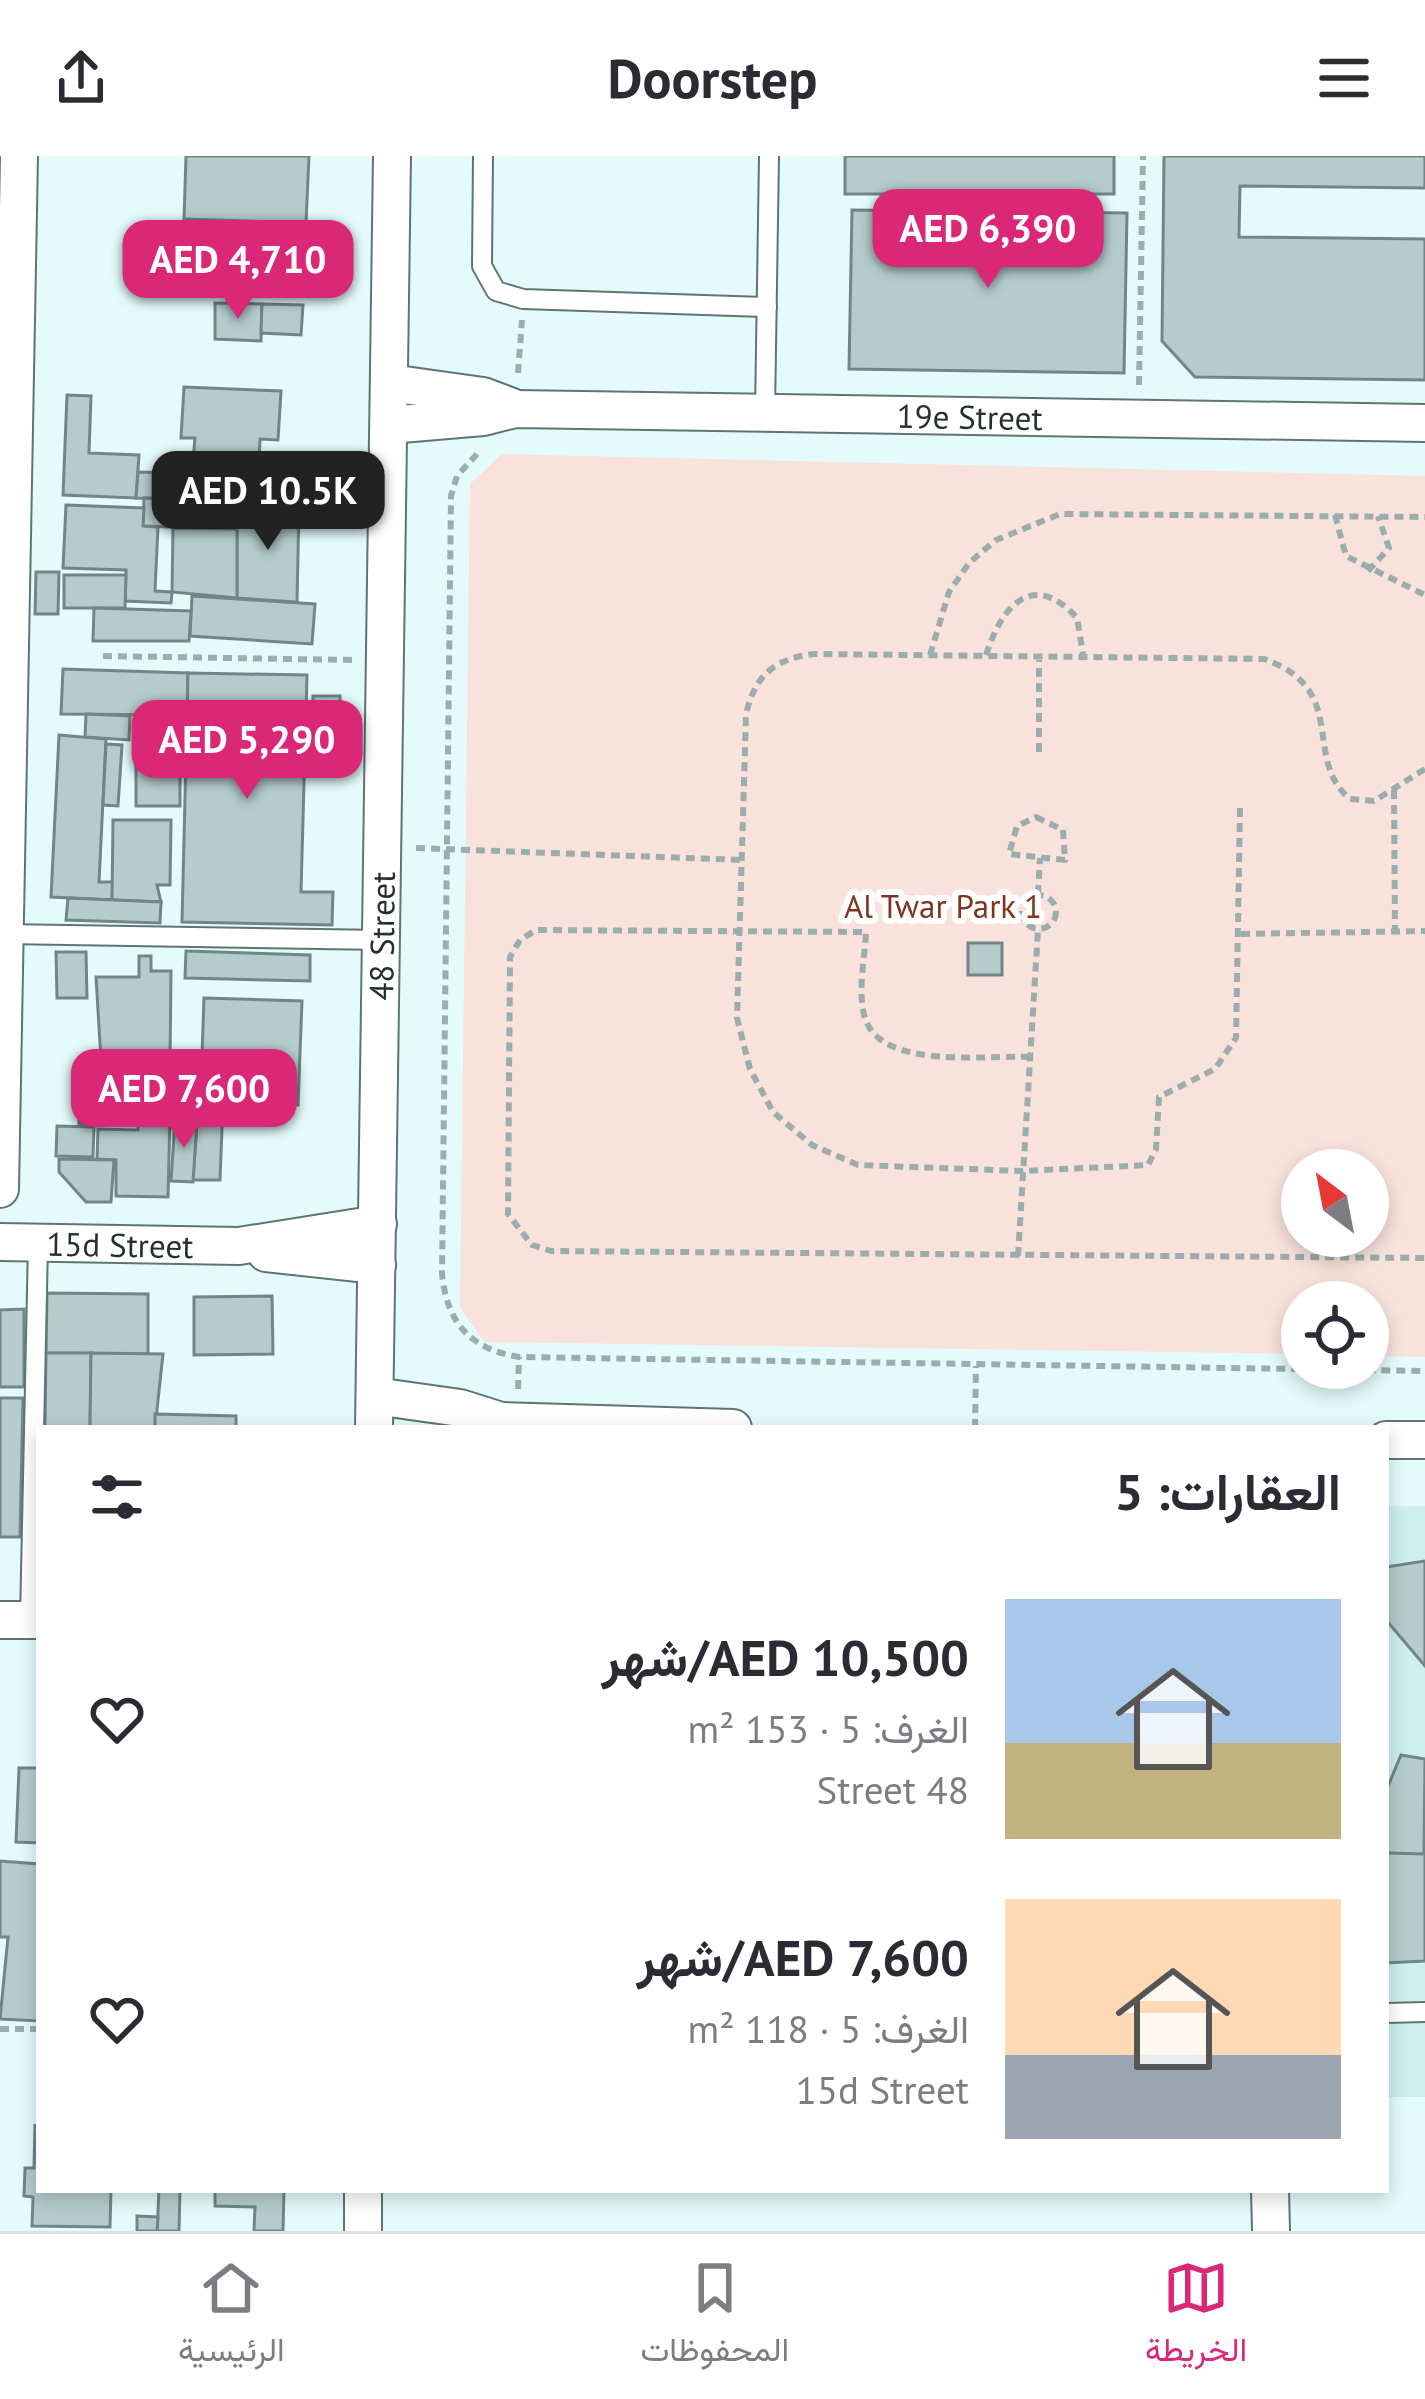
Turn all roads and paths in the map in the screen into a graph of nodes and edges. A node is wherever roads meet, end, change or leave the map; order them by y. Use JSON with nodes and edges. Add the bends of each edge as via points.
{"nodes":[{"id":1,"x":19,"y":156,"type":"edge"},
{"id":2,"x":392,"y":156,"type":"edge"},
{"id":3,"x":482,"y":156,"type":"edge"},
{"id":4,"x":769,"y":156,"type":"edge"},
{"id":5,"x":1143,"y":156,"type":"edge"},
{"id":6,"x":767,"y":307,"type":"junction"},
{"id":7,"x":390,"y":383,"type":"junction"},
{"id":8,"x":7,"y":386,"type":"edge"},
{"id":9,"x":515,"y":409,"type":"junction"},
{"id":10,"x":765,"y":413,"type":"junction"},
{"id":11,"x":1138,"y":418,"type":"junction"},
{"id":12,"x":1425,"y":423,"type":"edge"},
{"id":13,"x":389,"y":425,"type":"junction"},
{"id":14,"x":487,"y":447,"type":"dead end"},
{"id":15,"x":1335,"y":515,"type":"junction"},
{"id":16,"x":1378,"y":517,"type":"junction"},
{"id":17,"x":1425,"y":517,"type":"edge"},
{"id":18,"x":1368,"y":571,"type":"junction"},
{"id":19,"x":1425,"y":596,"type":"edge"},
{"id":20,"x":930,"y":655,"type":"junction"},
{"id":21,"x":103,"y":656,"type":"dead end"},
{"id":22,"x":986,"y":657,"type":"junction"},
{"id":23,"x":1039,"y":658,"type":"junction"},
{"id":24,"x":1084,"y":660,"type":"junction"},
{"id":25,"x":386,"y":661,"type":"junction"},
{"id":26,"x":1039,"y":752,"type":"dead end"},
{"id":27,"x":1425,"y":770,"type":"edge"},
{"id":28,"x":1394,"y":790,"type":"junction"},
{"id":29,"x":1240,"y":808,"type":"dead end"},
{"id":30,"x":384,"y":847,"type":"junction"},
{"id":31,"x":448,"y":849,"type":"junction"},
{"id":32,"x":3,"y":851,"type":"edge"},
{"id":33,"x":1040,"y":858,"type":"junction"},
{"id":34,"x":742,"y":860,"type":"junction"},
{"id":35,"x":1038,"y":894,"type":"junction"},
{"id":36,"x":739,"y":928,"type":"junction"},
{"id":37,"x":1038,"y":929,"type":"junction"},
{"id":38,"x":1395,"y":930,"type":"junction"},
{"id":39,"x":1425,"y":931,"type":"edge"},
{"id":40,"x":4,"y":934,"type":"junction"},
{"id":41,"x":1240,"y":934,"type":"junction"},
{"id":42,"x":383,"y":940,"type":"junction"},
{"id":43,"x":1030,"y":1057,"type":"junction"},
{"id":44,"x":1023,"y":1171,"type":"junction"},
{"id":45,"x":0,"y":1189,"type":"edge"},
{"id":46,"x":378,"y":1224,"type":"junction"},
{"id":47,"x":0,"y":1242,"type":"edge"},
{"id":48,"x":38,"y":1244,"type":"junction"},
{"id":49,"x":239,"y":1246,"type":"junction"},
{"id":50,"x":1018,"y":1256,"type":"junction"},
{"id":51,"x":1425,"y":1258,"type":"edge"},
{"id":52,"x":377,"y":1264,"type":"junction"},
{"id":53,"x":976,"y":1364,"type":"junction"},
{"id":54,"x":1425,"y":1371,"type":"edge"},
{"id":55,"x":375,"y":1412,"type":"edge"},
{"id":56,"x":489,"y":1425,"type":"edge"},
{"id":57,"x":975,"y":1425,"type":"edge"},
{"id":58,"x":1389,"y":1440,"type":"edge"},
{"id":59,"x":1425,"y":1440,"type":"edge"},
{"id":60,"x":23,"y":1620,"type":"edge"},
{"id":61,"x":1425,"y":2012,"type":"edge"},
{"id":62,"x":1389,"y":2013,"type":"edge"},
{"id":63,"x":0,"y":2029,"type":"edge"},
{"id":64,"x":36,"y":2029,"type":"edge"},
{"id":65,"x":363,"y":2193,"type":"edge"},
{"id":66,"x":1270,"y":2193,"type":"edge"},
{"id":67,"x":363,"y":2231,"type":"edge"},
{"id":68,"x":1270,"y":2231,"type":"edge"}],
"edges":[{"from":1,"to":8,"type":"street"},
{"from":2,"to":7,"type":"street","name":"48 Street"},
{"from":3,"to":6,"type":"lane","via":[[482,266],[496,291],[524,299]]},
{"from":4,"to":6,"type":"lane"},
{"from":5,"to":11,"type":"path"},
{"from":6,"to":10,"type":"lane"},
{"from":7,"to":9,"type":"street","name":"19e Street","via":[[483,396]]},
{"from":7,"to":13,"type":"street","name":"48 Street"},
{"from":8,"to":32,"type":"street"},
{"from":9,"to":10,"type":"street","name":"19e Street"},
{"from":9,"to":13,"type":"street","name":"19e Street"},
{"from":10,"to":11,"type":"street","name":"19e Street"},
{"from":11,"to":12,"type":"street","name":"19e Street"},
{"from":13,"to":25,"type":"street","name":"48 Street"},
{"from":14,"to":31,"type":"path","via":[[470,458],[451,496]]},
{"from":15,"to":16,"type":"path"},
{"from":15,"to":18,"type":"path","via":[[1346,556]]},
{"from":15,"to":20,"type":"path","via":[[1060,514],[1026,524],[969,563],[949,592]]},
{"from":16,"to":17,"type":"path"},
{"from":16,"to":18,"type":"path","via":[[1389,548]]},
{"from":18,"to":19,"type":"path"},
{"from":20,"to":22,"type":"path"},
{"from":20,"to":34,"type":"path","via":[[794,656],[760,678],[746,715]]},
{"from":21,"to":25,"type":"path"},
{"from":22,"to":23,"type":"path"},
{"from":22,"to":24,"type":"path","via":[[1001,614],[1031,596],[1065,604],[1077,618]]},
{"from":23,"to":24,"type":"path"},
{"from":23,"to":26,"type":"path"},
{"from":24,"to":28,"type":"path","via":[[1264,659],[1289,668],[1321,710],[1340,791],[1374,801]]},
{"from":25,"to":30,"type":"street","name":"48 Street"},
{"from":27,"to":28,"type":"path"},
{"from":28,"to":38,"type":"path"},
{"from":29,"to":41,"type":"path"},
{"from":30,"to":31,"type":"path"},
{"from":30,"to":42,"type":"street","name":"48 Street"},
{"from":31,"to":34,"type":"path"},
{"from":31,"to":53,"type":"path","via":[[442,1274],[454,1323],[472,1342],[519,1357]]},
{"from":32,"to":40,"type":"street"},
{"from":33,"to":33,"type":"path","via":[[1065,860],[1067,840],[1056,823],[1036,817],[1017,826],[1009,854]]},
{"from":33,"to":35,"type":"path"},
{"from":34,"to":36,"type":"path"},
{"from":35,"to":37,"type":"path","via":[[1022,912]]},
{"from":35,"to":37,"type":"path","via":[[1058,912]]},
{"from":36,"to":43,"type":"path","via":[[866,932],[865,1018],[875,1038],[899,1053]]},
{"from":36,"to":44,"type":"path","via":[[737,1018],[750,1069],[773,1112],[812,1145],[858,1165]]},
{"from":36,"to":50,"type":"path","via":[[555,927],[520,940],[508,976],[506,1151],[508,1214],[517,1232],[551,1251]]},
{"from":37,"to":43,"type":"path"},
{"from":38,"to":39,"type":"path"},
{"from":38,"to":41,"type":"path"},
{"from":40,"to":42,"type":"lane"},
{"from":40,"to":45,"type":"street"},
{"from":41,"to":44,"type":"path","via":[[1236,1038],[1215,1069],[1159,1096],[1155,1159],[1140,1168]]},
{"from":42,"to":46,"type":"street","name":"48 Street"},
{"from":43,"to":44,"type":"path"},
{"from":44,"to":50,"type":"path"},
{"from":46,"to":49,"type":"street","name":"15d Street"},
{"from":46,"to":52,"type":"street","name":"48 Street"},
{"from":47,"to":48,"type":"street","name":"15d Street"},
{"from":48,"to":49,"type":"street","name":"15d Street"},
{"from":48,"to":60,"type":"lane"},
{"from":49,"to":52,"type":"street","name":"15d Street"},
{"from":50,"to":51,"type":"path"},
{"from":52,"to":55,"type":"street","name":"48 Street"},
{"from":53,"to":54,"type":"path"},
{"from":53,"to":57,"type":"path"},
{"from":55,"to":56,"type":"street","via":[[460,1408]]},
{"from":58,"to":59,"type":"street"},
{"from":61,"to":62,"type":"lane"},
{"from":63,"to":64,"type":"path"},
{"from":65,"to":67,"type":"street"},
{"from":66,"to":68,"type":"street"}]}
